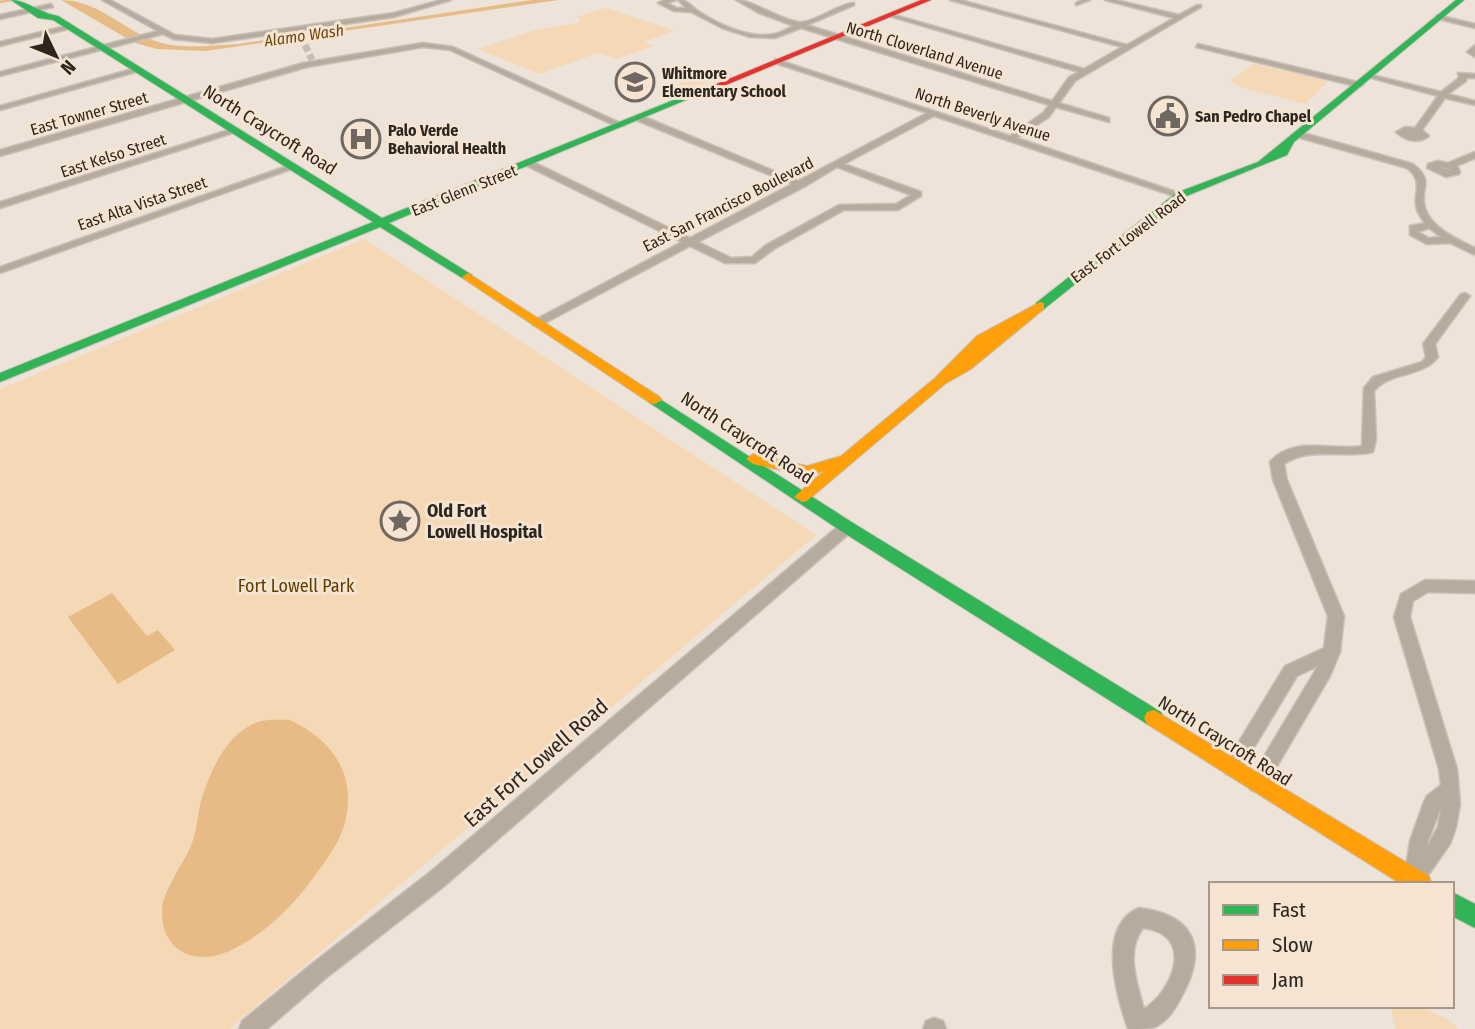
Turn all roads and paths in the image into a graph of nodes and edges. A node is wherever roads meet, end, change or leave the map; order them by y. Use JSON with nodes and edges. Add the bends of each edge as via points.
{"nodes":[{"id":1,"x":105,"y":0,"type":"edge"},
{"id":2,"x":449,"y":0,"type":"edge"},
{"id":3,"x":673,"y":0,"type":"edge"},
{"id":4,"x":681,"y":0,"type":"edge"},
{"id":5,"x":739,"y":0,"type":"edge"},
{"id":6,"x":842,"y":0,"type":"edge"},
{"id":7,"x":927,"y":0,"type":"edge"},
{"id":8,"x":953,"y":0,"type":"edge"},
{"id":9,"x":1087,"y":0,"type":"edge"},
{"id":10,"x":1108,"y":0,"type":"edge"},
{"id":11,"x":1456,"y":2,"type":"edge"},
{"id":12,"x":1078,"y":4,"type":"dead end"},
{"id":13,"x":35,"y":6,"type":"edge"},
{"id":14,"x":1199,"y":6,"type":"dead end"},
{"id":15,"x":694,"y":10,"type":"junction"},
{"id":16,"x":889,"y":15,"type":"junction"},
{"id":17,"x":0,"y":17,"type":"edge"},
{"id":18,"x":1179,"y":17,"type":"junction"},
{"id":19,"x":1437,"y":17,"type":"junction"},
{"id":20,"x":800,"y":26,"type":"junction"},
{"id":21,"x":1475,"y":26,"type":"edge"},
{"id":22,"x":70,"y":27,"type":"junction"},
{"id":23,"x":163,"y":32,"type":"junction"},
{"id":24,"x":298,"y":32,"type":"junction"},
{"id":25,"x":836,"y":37,"type":"junction"},
{"id":26,"x":304,"y":41,"type":"tunnel mouth"},
{"id":27,"x":0,"y":44,"type":"edge"},
{"id":28,"x":1198,"y":46,"type":"dead end"},
{"id":29,"x":1128,"y":47,"type":"junction"},
{"id":30,"x":1475,"y":47,"type":"edge"},
{"id":31,"x":102,"y":48,"type":"junction"},
{"id":32,"x":1475,"y":55,"type":"edge"},
{"id":33,"x":778,"y":61,"type":"junction"},
{"id":34,"x":139,"y":70,"type":"junction"},
{"id":35,"x":1084,"y":71,"type":"junction"},
{"id":36,"x":0,"y":74,"type":"edge"},
{"id":37,"x":1475,"y":76,"type":"edge"},
{"id":38,"x":1463,"y":79,"type":"junction"},
{"id":39,"x":1363,"y":80,"type":"junction"},
{"id":40,"x":1475,"y":82,"type":"edge"},
{"id":41,"x":1443,"y":94,"type":"junction"},
{"id":42,"x":185,"y":99,"type":"junction"},
{"id":43,"x":1475,"y":103,"type":"edge"},
{"id":44,"x":1052,"y":104,"type":"junction"},
{"id":45,"x":0,"y":108,"type":"edge"},
{"id":46,"x":933,"y":113,"type":"junction"},
{"id":47,"x":639,"y":118,"type":"junction"},
{"id":48,"x":1106,"y":120,"type":"dead end"},
{"id":49,"x":621,"y":125,"type":"junction"},
{"id":50,"x":235,"y":131,"type":"junction"},
{"id":51,"x":1417,"y":131,"type":"dead end"},
{"id":52,"x":1013,"y":137,"type":"junction"},
{"id":53,"x":1295,"y":139,"type":"junction"},
{"id":54,"x":0,"y":153,"type":"edge"},
{"id":55,"x":1475,"y":155,"type":"edge"},
{"id":56,"x":528,"y":163,"type":"junction"},
{"id":57,"x":839,"y":165,"type":"junction"},
{"id":58,"x":1451,"y":166,"type":"dead end"},
{"id":59,"x":293,"y":167,"type":"junction"},
{"id":60,"x":802,"y":185,"type":"junction"},
{"id":61,"x":1180,"y":195,"type":"junction"},
{"id":62,"x":0,"y":205,"type":"edge"},
{"id":63,"x":382,"y":223,"type":"junction"},
{"id":64,"x":1432,"y":225,"type":"junction"},
{"id":65,"x":1453,"y":240,"type":"junction"},
{"id":66,"x":688,"y":242,"type":"junction"},
{"id":67,"x":1475,"y":252,"type":"edge"},
{"id":68,"x":0,"y":270,"type":"edge"},
{"id":69,"x":1465,"y":296,"type":"dead end"},
{"id":70,"x":537,"y":323,"type":"junction"},
{"id":71,"x":0,"y":378,"type":"edge"},
{"id":72,"x":858,"y":450,"type":"junction"},
{"id":73,"x":740,"y":457,"type":"junction"},
{"id":74,"x":802,"y":497,"type":"junction"},
{"id":75,"x":847,"y":527,"type":"junction"},
{"id":76,"x":1475,"y":587,"type":"edge"},
{"id":77,"x":1332,"y":652,"type":"junction"},
{"id":78,"x":1232,"y":768,"type":"junction"},
{"id":79,"x":1257,"y":784,"type":"junction"},
{"id":80,"x":1418,"y":882,"type":"edge"},
{"id":81,"x":1454,"y":904,"type":"edge"},
{"id":82,"x":1475,"y":917,"type":"edge"},
{"id":83,"x":1138,"y":1027,"type":"edge"},
{"id":84,"x":250,"y":1029,"type":"edge"}],
"edges":[{"from":1,"to":23,"type":"street"},
{"from":2,"to":24,"type":"street"},
{"from":3,"to":15,"type":"street","via":[[661,3],[676,10]]},
{"from":4,"to":15,"type":"street"},
{"from":5,"to":20,"type":"street","name":"North Cloverland Avenue"},
{"from":6,"to":20,"type":"street","via":[[852,4]]},
{"from":7,"to":16,"type":"street","name":"East Glenn Street"},
{"from":8,"to":29,"type":"street"},
{"from":9,"to":12,"type":"street"},
{"from":10,"to":18,"type":"street"},
{"from":11,"to":19,"type":"street","name":"East Fort Lowell Road"},
{"from":13,"to":17,"type":"street"},
{"from":13,"to":22,"type":"street","name":"North Craycroft Road"},
{"from":14,"to":18,"type":"street"},
{"from":15,"to":20,"type":"street","via":[[742,33],[763,37]]},
{"from":16,"to":25,"type":"street","name":"East Glenn Street"},
{"from":16,"to":35,"type":"street"},
{"from":18,"to":29,"type":"street"},
{"from":19,"to":21,"type":"street"},
{"from":19,"to":39,"type":"street","name":"East Fort Lowell Road"},
{"from":20,"to":25,"type":"street","name":"North Cloverland Avenue"},
{"from":22,"to":27,"type":"street"},
{"from":22,"to":31,"type":"street","name":"North Craycroft Road"},
{"from":23,"to":24,"type":"street","via":[[212,41]]},
{"from":23,"to":31,"type":"street"},
{"from":24,"to":26,"type":"street"},
{"from":25,"to":33,"type":"street","name":"East Glenn Street"},
{"from":25,"to":44,"type":"street","name":"North Cloverland Avenue"},
{"from":28,"to":39,"type":"street"},
{"from":29,"to":35,"type":"street"},
{"from":30,"to":32,"type":"street","via":[[1471,52]]},
{"from":31,"to":34,"type":"street","name":"North Craycroft Road"},
{"from":31,"to":36,"type":"street"},
{"from":33,"to":46,"type":"street","name":"North Beverly Avenue"},
{"from":33,"to":47,"type":"street","name":"East Glenn Street"},
{"from":34,"to":42,"type":"street","name":"North Craycroft Road"},
{"from":34,"to":45,"type":"street"},
{"from":35,"to":44,"type":"street"},
{"from":37,"to":38,"type":"street","via":[[1461,75]]},
{"from":38,"to":40,"type":"street"},
{"from":38,"to":41,"type":"street"},
{"from":39,"to":41,"type":"street"},
{"from":39,"to":53,"type":"street","name":"East Fort Lowell Road"},
{"from":41,"to":43,"type":"street"},
{"from":41,"to":51,"type":"street"},
{"from":42,"to":49,"type":"street","name":"East Towner Street","via":[[313,61],[423,46],[451,48]]},
{"from":42,"to":50,"type":"street","name":"North Craycroft Road"},
{"from":42,"to":54,"type":"street","name":"East Towner Street"},
{"from":44,"to":48,"type":"street","name":"North Cloverland Avenue"},
{"from":44,"to":52,"type":"street","via":[[1046,115]]},
{"from":46,"to":52,"type":"street","name":"North Beverly Avenue"},
{"from":46,"to":57,"type":"street","name":"East San Francisco Boulevard"},
{"from":47,"to":49,"type":"street","name":"East Glenn Street"},
{"from":47,"to":60,"type":"street"},
{"from":49,"to":56,"type":"street","name":"East Glenn Street"},
{"from":50,"to":59,"type":"street","name":"North Craycroft Road"},
{"from":50,"to":62,"type":"street","name":"East Kelso Street"},
{"from":52,"to":61,"type":"street","name":"North Beverly Avenue"},
{"from":53,"to":61,"type":"street","name":"East Fort Lowell Road","via":[[1261,164]]},
{"from":53,"to":64,"type":"street","via":[[1410,166],[1423,182],[1417,195],[1419,209]]},
{"from":55,"to":58,"type":"street"},
{"from":56,"to":63,"type":"street","name":"East Glenn Street"},
{"from":56,"to":66,"type":"street"},
{"from":57,"to":60,"type":"street","name":"East San Francisco Boulevard"},
{"from":57,"to":66,"type":"street","via":[[918,194],[898,207],[842,207],[755,260],[729,261]]},
{"from":59,"to":63,"type":"street","name":"North Craycroft Road"},
{"from":59,"to":68,"type":"street","name":"East Alta Vista Street"},
{"from":60,"to":66,"type":"street","name":"East San Francisco Boulevard"},
{"from":61,"to":72,"type":"street","name":"East Fort Lowell Road"},
{"from":63,"to":70,"type":"street","name":"North Craycroft Road"},
{"from":63,"to":71,"type":"street","name":"East Glenn Street"},
{"from":64,"to":65,"type":"street"},
{"from":64,"to":65,"type":"street","via":[[1413,228],[1413,233],[1427,241]]},
{"from":65,"to":67,"type":"street"},
{"from":66,"to":70,"type":"street","name":"East San Francisco Boulevard"},
{"from":69,"to":77,"type":"street","via":[[1429,344],[1432,357],[1426,364],[1377,380],[1368,391],[1368,449],[1355,453],[1312,449],[1287,453],[1278,462],[1280,480],[1336,616]]},
{"from":70,"to":73,"type":"street","name":"North Craycroft Road"},
{"from":72,"to":73,"type":"street","via":[[808,471]]},
{"from":72,"to":74,"type":"street","name":"East Fort Lowell Road"},
{"from":73,"to":74,"type":"street","name":"North Craycroft Road"},
{"from":74,"to":75,"type":"street","name":"North Craycroft Road"},
{"from":75,"to":78,"type":"street","name":"North Craycroft Road"},
{"from":75,"to":84,"type":"street","name":"East Fort Lowell Road","via":[[436,880]]},
{"from":76,"to":80,"type":"street","via":[[1425,586],[1406,598],[1402,617],[1448,769],[1452,815]]},
{"from":77,"to":78,"type":"street","via":[[1291,671]]},
{"from":77,"to":79,"type":"street","via":[[1322,677]]},
{"from":78,"to":79,"type":"street","name":"North Craycroft Road"},
{"from":79,"to":80,"type":"street","name":"North Craycroft Road"},
{"from":81,"to":82,"type":"street"},
{"from":83,"to":83,"type":"street","via":[[1161,1010],[1184,972],[1187,958],[1178,933],[1153,918],[1139,918],[1129,927],[1122,952]]}]}
